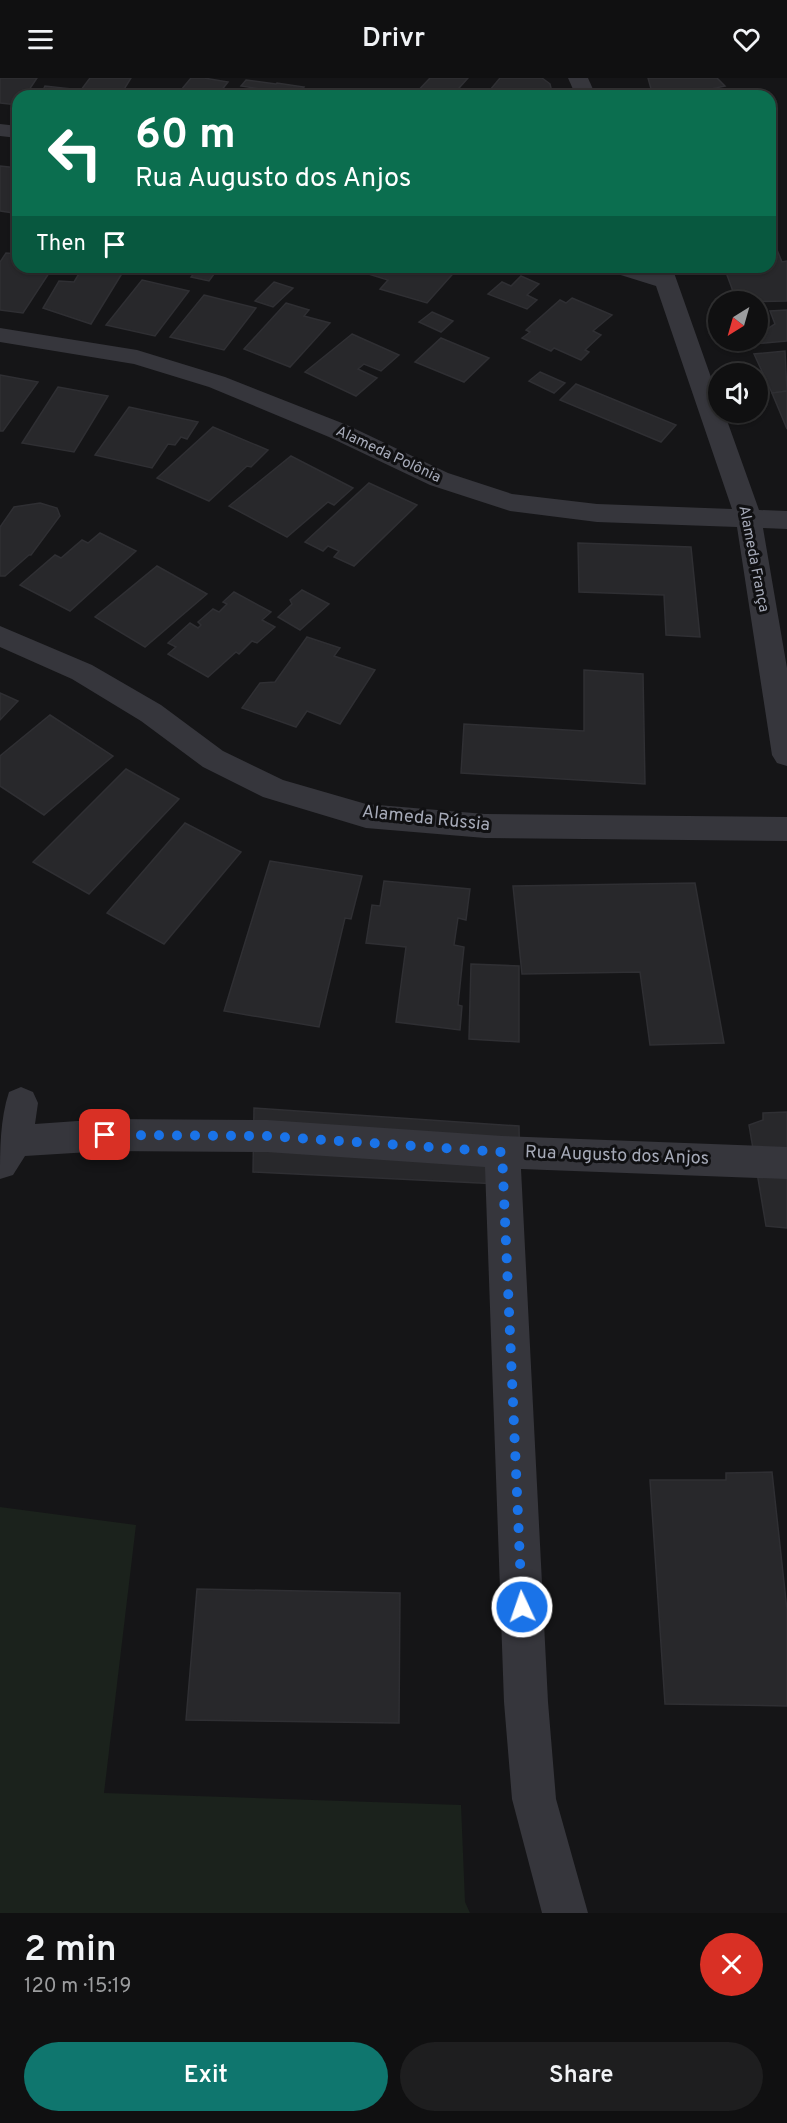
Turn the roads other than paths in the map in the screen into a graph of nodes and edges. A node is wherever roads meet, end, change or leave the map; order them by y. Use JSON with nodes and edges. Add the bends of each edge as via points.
{"nodes":[{"id":1,"x":664,"y":274,"type":"edge"},
{"id":2,"x":0,"y":335,"type":"edge"},
{"id":3,"x":748,"y":520,"type":"junction"},
{"id":4,"x":787,"y":520,"type":"edge"},
{"id":5,"x":0,"y":636,"type":"edge"},
{"id":6,"x":787,"y":755,"type":"edge"},
{"id":7,"x":787,"y":829,"type":"edge"},
{"id":8,"x":21,"y":1103,"type":"dead end"},
{"id":9,"x":8,"y":1152,"type":"edge"},
{"id":10,"x":502,"y":1152,"type":"junction"},
{"id":11,"x":787,"y":1163,"type":"edge"},
{"id":12,"x":565,"y":1913,"type":"edge"}],
"edges":[{"from":1,"to":3,"type":"street","name":"Alameda França"},
{"from":2,"to":3,"type":"street","name":"Alameda Polônia","via":[[137,357],[217,382],[338,431],[439,479],[510,502],[597,513]]},
{"from":3,"to":4,"type":"street","name":"Alameda Polônia"},
{"from":3,"to":6,"type":"street","name":"Alameda França"},
{"from":5,"to":7,"type":"street","name":"Alameda Rússia","via":[[82,672],[151,713],[213,759],[274,789],[366,816],[485,826]]},
{"from":8,"to":9,"type":"street"},
{"from":9,"to":10,"type":"street","name":"Rua Augusto dos Anjos","via":[[105,1135],[267,1136]]},
{"from":10,"to":11,"type":"street","name":"Rua Augusto dos Anjos"},
{"from":10,"to":12,"type":"street","via":[[526,1702],[534,1799]]}]}
